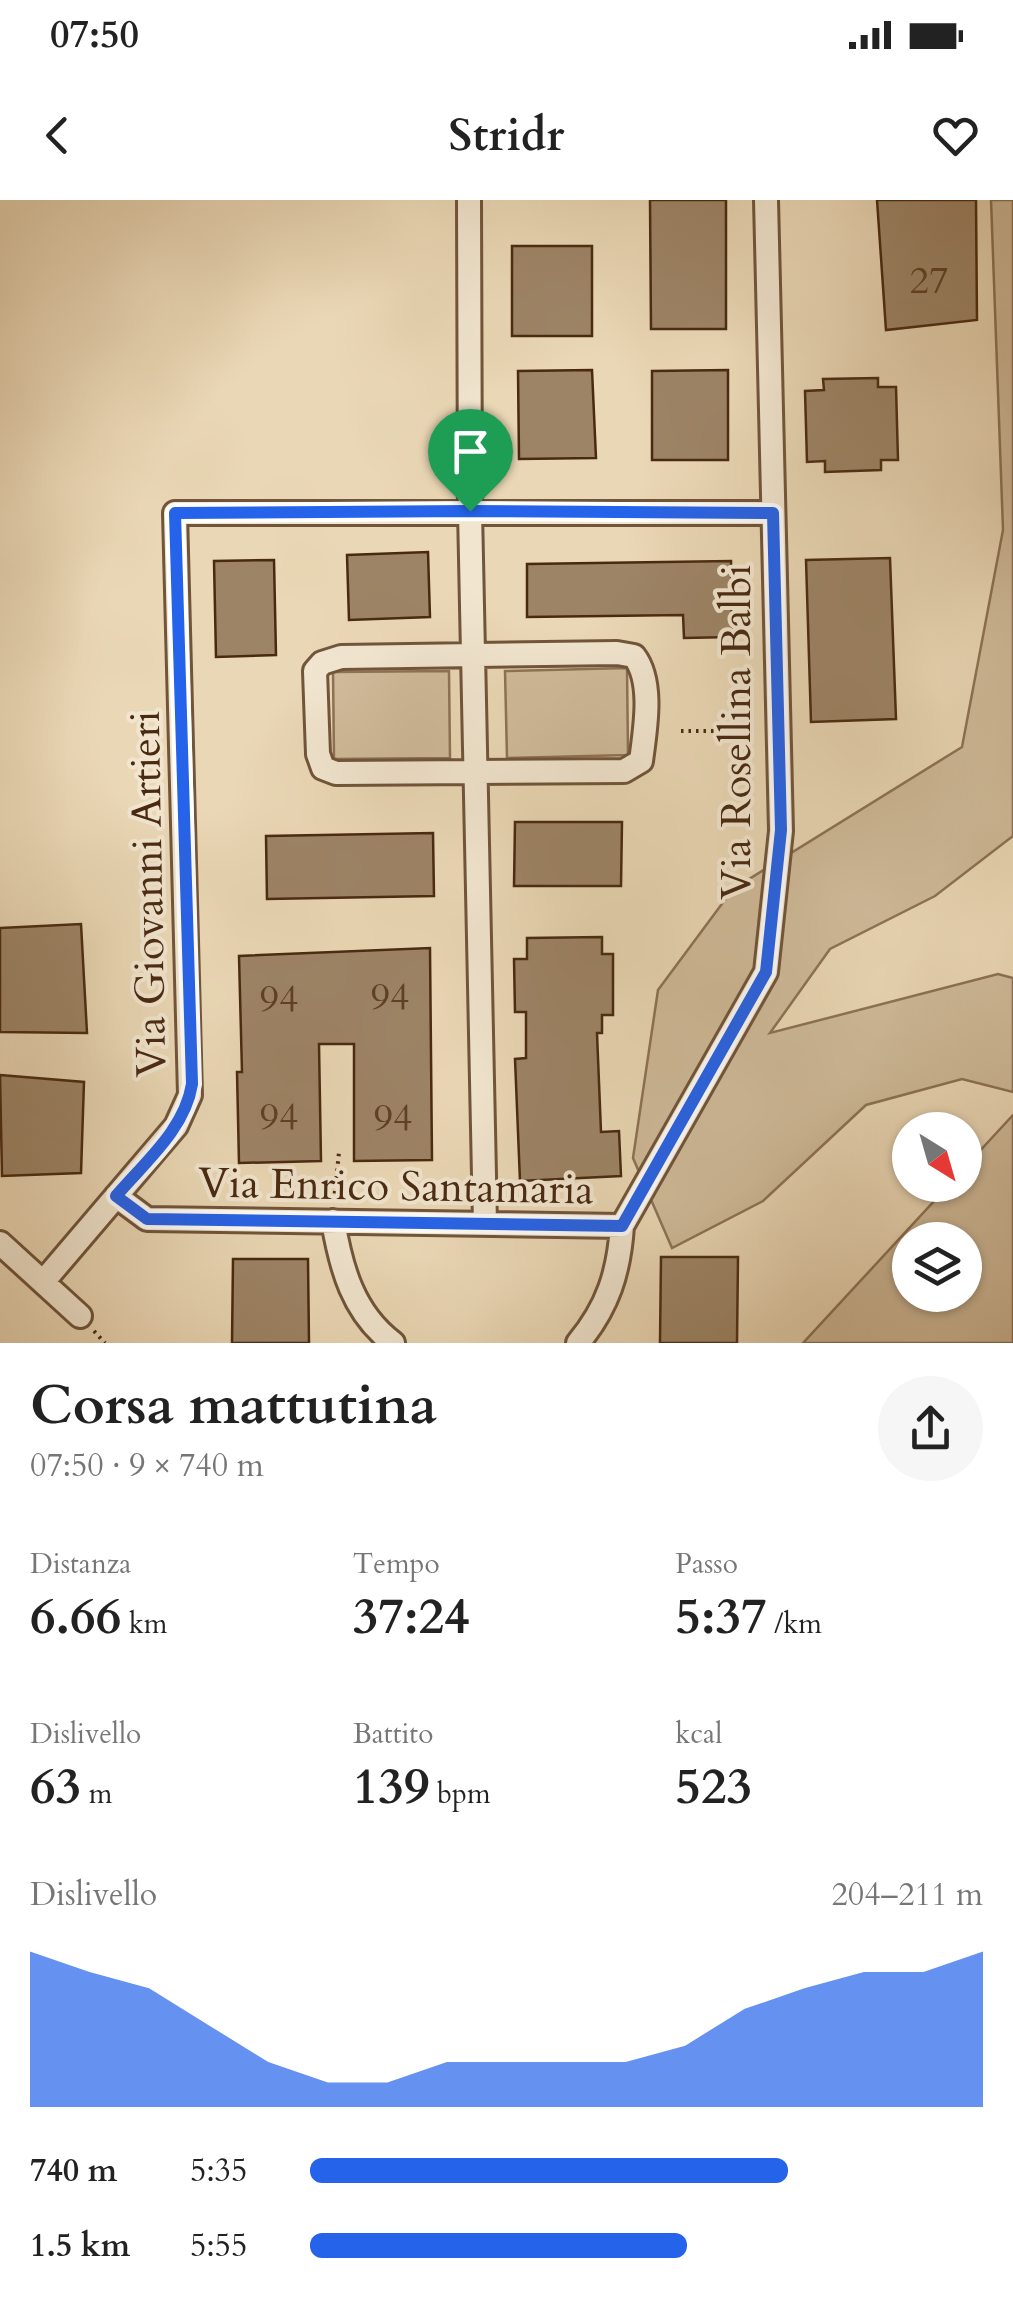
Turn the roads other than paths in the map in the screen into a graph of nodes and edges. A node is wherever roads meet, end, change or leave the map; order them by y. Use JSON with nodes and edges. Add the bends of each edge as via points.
{"nodes":[{"id":1,"x":469,"y":200,"type":"edge"},
{"id":2,"x":766,"y":200,"type":"edge"},
{"id":3,"x":470,"y":511,"type":"junction"},
{"id":4,"x":773,"y":513,"type":"junction"},
{"id":5,"x":473,"y":658,"type":"junction"},
{"id":6,"x":475,"y":773,"type":"junction"},
{"id":7,"x":116,"y":1196,"type":"junction"},
{"id":8,"x":333,"y":1221,"type":"junction"},
{"id":9,"x":485,"y":1223,"type":"junction"},
{"id":10,"x":622,"y":1226,"type":"junction"},
{"id":11,"x":0,"y":1242,"type":"edge"},
{"id":12,"x":43,"y":1282,"type":"junction"},
{"id":13,"x":80,"y":1316,"type":"dead end"},
{"id":14,"x":393,"y":1343,"type":"edge"},
{"id":15,"x":578,"y":1343,"type":"edge"}],
"edges":[{"from":1,"to":3,"type":"street"},
{"from":2,"to":4,"type":"street","name":"Via Rosellina Balbi"},
{"from":3,"to":4,"type":"street"},
{"from":3,"to":5,"type":"street"},
{"from":3,"to":7,"type":"street","name":"Via Giovanni Artieri","via":[[175,513],[192,1084],[176,1126]]},
{"from":4,"to":10,"type":"street","name":"Via Rosellina Balbi","via":[[781,830],[766,972]]},
{"from":5,"to":6,"type":"street"},
{"from":5,"to":6,"type":"street","via":[[341,658],[316,671],[323,768]]},
{"from":5,"to":6,"type":"street","via":[[634,656],[645,681],[641,761],[624,771]]},
{"from":6,"to":9,"type":"street"},
{"from":7,"to":8,"type":"street","name":"Via Enrico Santamaria","via":[[147,1219]]},
{"from":7,"to":12,"type":"street","name":"Via Giovanni Artieri"},
{"from":8,"to":9,"type":"street","name":"Via Enrico Santamaria"},
{"from":8,"to":14,"type":"street","via":[[342,1274],[375,1330]]},
{"from":9,"to":10,"type":"street","name":"Via Enrico Santamaria"},
{"from":10,"to":15,"type":"street","via":[[619,1270],[596,1322]]},
{"from":11,"to":12,"type":"street"},
{"from":12,"to":13,"type":"street"}]}
